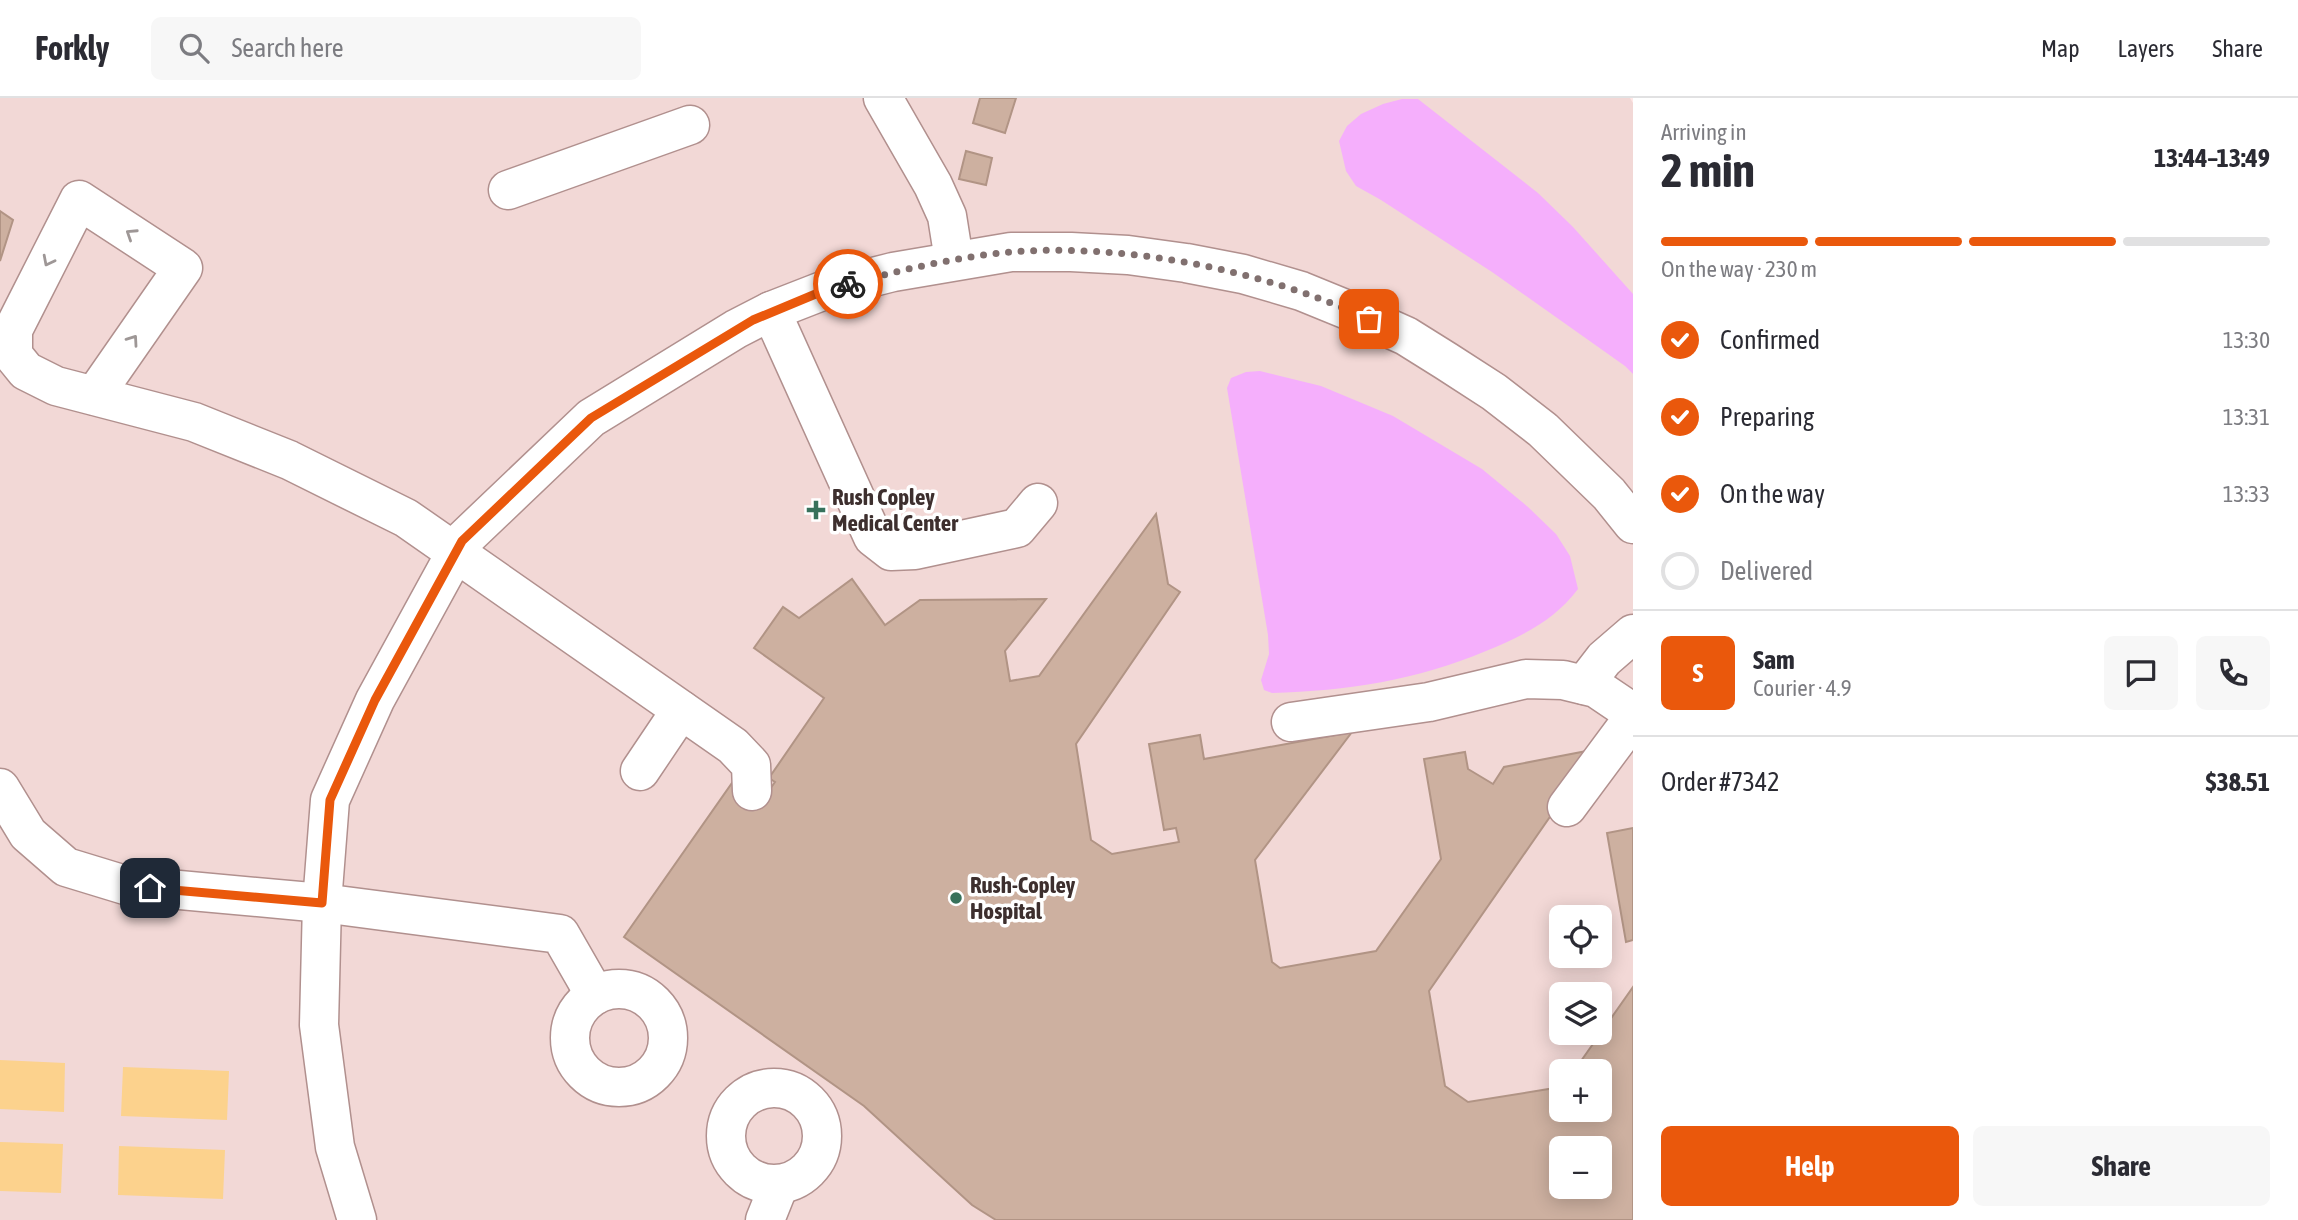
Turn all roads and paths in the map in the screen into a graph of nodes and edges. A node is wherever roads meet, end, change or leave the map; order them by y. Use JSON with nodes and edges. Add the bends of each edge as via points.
{"nodes":[{"id":1,"x":883,"y":98,"type":"edge"},
{"id":2,"x":690,"y":125,"type":"dead end"},
{"id":3,"x":508,"y":190,"type":"dead end"},
{"id":4,"x":954,"y":260,"type":"junction"},
{"id":5,"x":771,"y":311,"type":"junction"},
{"id":6,"x":94,"y":396,"type":"junction"},
{"id":7,"x":1038,"y":503,"type":"dead end"},
{"id":8,"x":1633,"y":524,"type":"edge"},
{"id":9,"x":456,"y":553,"type":"junction"},
{"id":10,"x":1633,"y":634,"type":"edge"},
{"id":11,"x":1584,"y":685,"type":"junction"},
{"id":12,"x":681,"y":710,"type":"junction"},
{"id":13,"x":1633,"y":715,"type":"edge"},
{"id":14,"x":1291,"y":722,"type":"dead end"},
{"id":15,"x":640,"y":771,"type":"dead end"},
{"id":16,"x":0,"y":788,"type":"edge"},
{"id":17,"x":752,"y":792,"type":"dead end"},
{"id":18,"x":1567,"y":807,"type":"dead end"},
{"id":19,"x":322,"y":903,"type":"junction"},
{"id":20,"x":595,"y":995,"type":"dead end"},
{"id":21,"x":779,"y":1185,"type":"dead end"},
{"id":22,"x":357,"y":1220,"type":"edge"},
{"id":23,"x":765,"y":1220,"type":"edge"}],
"edges":[{"from":1,"to":4,"type":"lane","via":[[947,216]]},
{"from":2,"to":3,"type":"lane"},
{"from":4,"to":5,"type":"lane","via":[[830,288]]},
{"from":4,"to":8,"type":"lane","via":[[1011,252],[1128,255],[1243,274],[1301,291],[1405,337],[1494,392],[1543,429]]},
{"from":5,"to":7,"type":"lane","via":[[873,537],[891,551],[1017,528]]},
{"from":5,"to":9,"type":"lane","via":[[591,418],[462,541]]},
{"from":6,"to":6,"type":"lane","one_way":true,"via":[[183,268],[79,200],[13,330],[13,355],[26,371],[56,386]]},
{"from":6,"to":9,"type":"lane","via":[[194,422],[289,460],[407,519]]},
{"from":9,"to":12,"type":"lane"},
{"from":9,"to":19,"type":"lane","via":[[375,700],[330,800]]},
{"from":10,"to":11,"type":"lane","via":[[1604,659]]},
{"from":11,"to":13,"type":"lane","via":[[1596,688]]},
{"from":11,"to":14,"type":"lane","via":[[1526,680],[1430,702]]},
{"from":12,"to":15,"type":"lane"},
{"from":12,"to":17,"type":"lane","via":[[733,746],[751,765]]},
{"from":13,"to":18,"type":"lane"},
{"from":16,"to":19,"type":"lane","via":[[28,834],[66,867],[125,885]]},
{"from":19,"to":20,"type":"lane","via":[[560,934]]},
{"from":19,"to":22,"type":"lane","via":[[319,1025],[335,1147]]},
{"from":21,"to":23,"type":"lane"}]}
